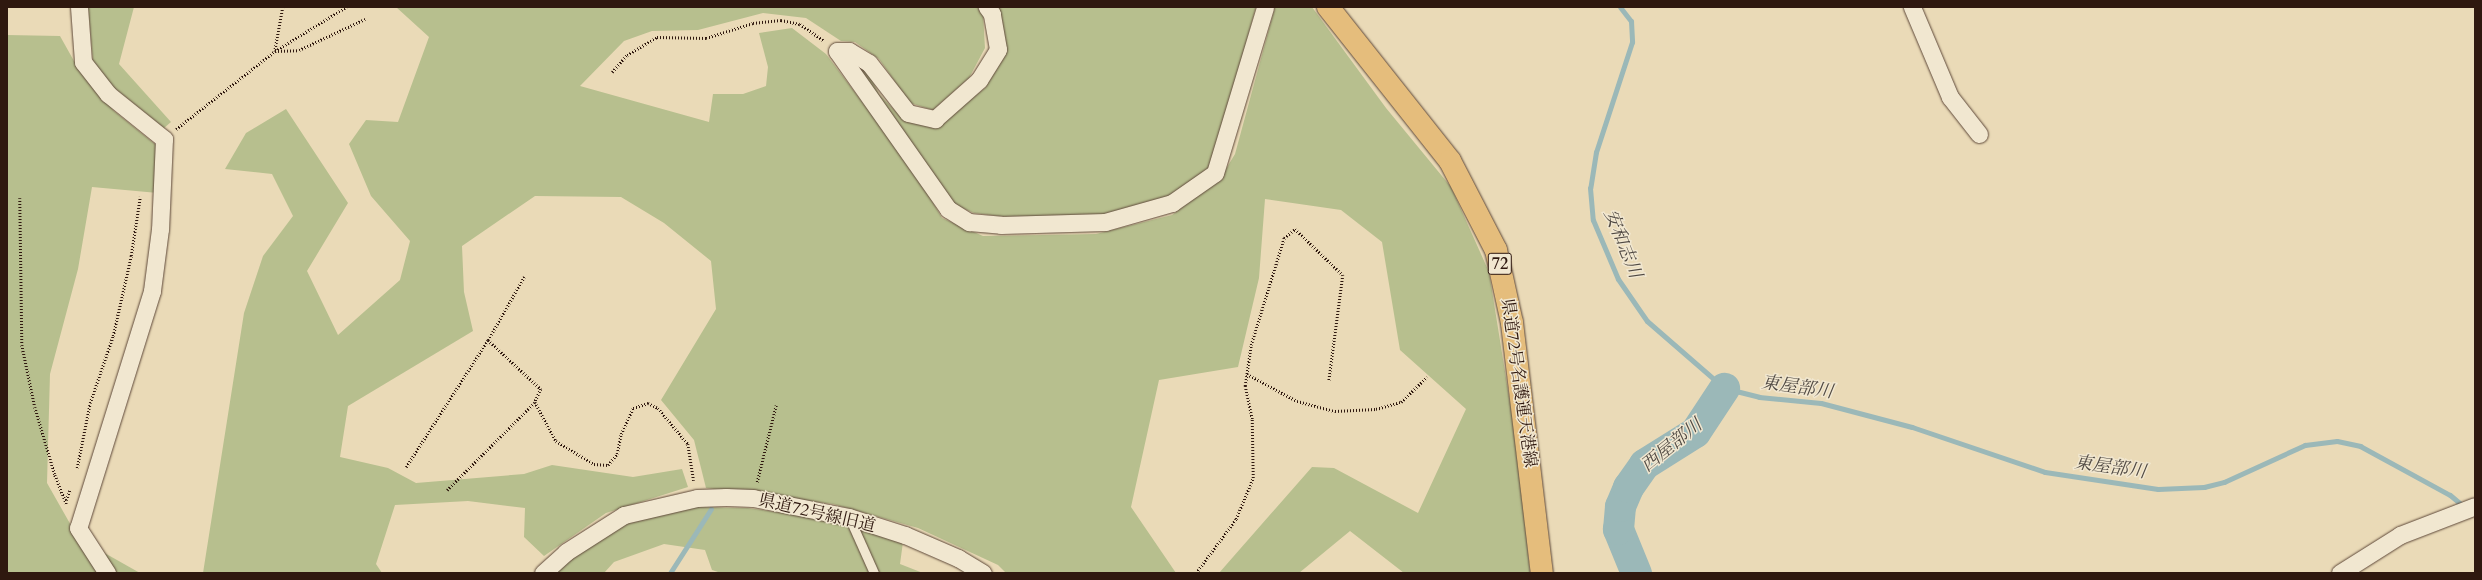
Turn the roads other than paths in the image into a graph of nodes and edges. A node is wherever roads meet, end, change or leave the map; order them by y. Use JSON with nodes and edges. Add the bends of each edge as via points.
{"nodes":[{"id":1,"x":79,"y":7,"type":"edge"},
{"id":2,"x":987,"y":7,"type":"edge"},
{"id":3,"x":1265,"y":7,"type":"edge"},
{"id":4,"x":1328,"y":7,"type":"edge"},
{"id":5,"x":1912,"y":7,"type":"edge"},
{"id":6,"x":1979,"y":134,"type":"dead end"},
{"id":7,"x":2475,"y":506,"type":"edge"},
{"id":8,"x":849,"y":517,"type":"junction"},
{"id":9,"x":107,"y":573,"type":"edge"},
{"id":10,"x":543,"y":573,"type":"edge"},
{"id":11,"x":874,"y":573,"type":"edge"},
{"id":12,"x":983,"y":573,"type":"edge"},
{"id":13,"x":1542,"y":573,"type":"edge"},
{"id":14,"x":2340,"y":573,"type":"edge"}],
"edges":[{"from":1,"to":9,"type":"street","via":[[83,62],[108,94],[164,140],[160,229],[152,291],[78,528]]},
{"from":2,"to":3,"type":"street","via":[[992,14],[998,49],[980,80],[935,119],[908,113],[869,62],[849,51],[837,51],[948,209],[969,222],[1002,225],[1105,222],[1172,203],[1215,174]]},
{"from":4,"to":13,"type":"main road","name":"県道72号名護運天港線","number":"72","via":[[1450,161],[1496,250],[1512,323]]},
{"from":5,"to":6,"type":"street","via":[[1950,96]]},
{"from":7,"to":14,"type":"street","via":[[2400,535]]},
{"from":8,"to":10,"type":"street","name":"県道72号線旧道","via":[[753,498],[697,498],[624,515],[566,552]]},
{"from":8,"to":11,"type":"lane"},
{"from":8,"to":12,"type":"street","name":"県道72号線旧道","via":[[925,544]]}]}
